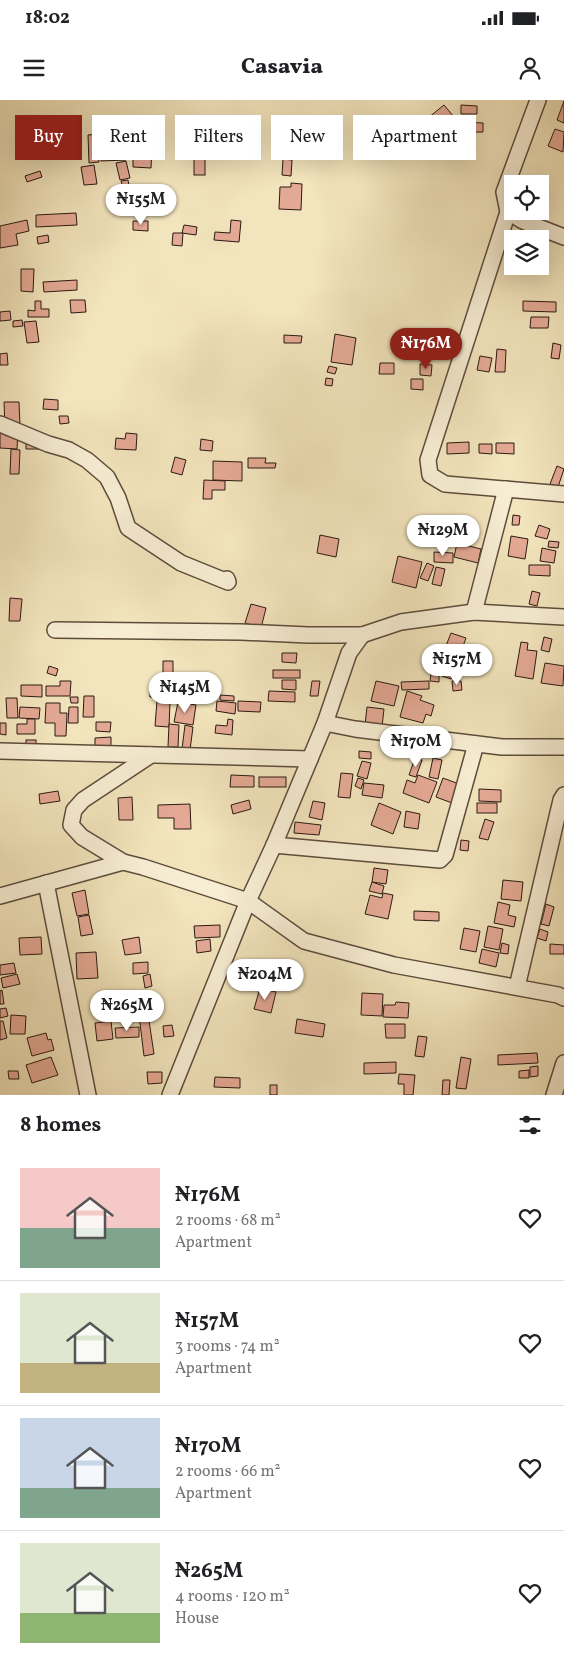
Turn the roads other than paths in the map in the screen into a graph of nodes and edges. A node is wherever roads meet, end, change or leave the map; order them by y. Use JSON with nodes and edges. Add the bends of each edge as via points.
{"nodes":[{"id":1,"x":538,"y":100,"type":"edge"},
{"id":2,"x":510,"y":175,"type":"edge"},
{"id":3,"x":505,"y":220,"type":"edge"},
{"id":4,"x":521,"y":220,"type":"edge"},
{"id":5,"x":564,"y":237,"type":"edge"},
{"id":6,"x":0,"y":424,"type":"edge"},
{"id":7,"x":506,"y":489,"type":"junction"},
{"id":8,"x":564,"y":494,"type":"edge"},
{"id":9,"x":227,"y":579,"type":"dead end"},
{"id":10,"x":474,"y":612,"type":"junction"},
{"id":11,"x":564,"y":618,"type":"edge"},
{"id":12,"x":55,"y":630,"type":"dead end"},
{"id":13,"x":362,"y":635,"type":"junction"},
{"id":14,"x":325,"y":722,"type":"junction"},
{"id":15,"x":476,"y":744,"type":"junction"},
{"id":16,"x":564,"y":747,"type":"edge"},
{"id":17,"x":0,"y":751,"type":"edge"},
{"id":18,"x":151,"y":755,"type":"junction"},
{"id":19,"x":310,"y":759,"type":"junction"},
{"id":20,"x":564,"y":795,"type":"edge"},
{"id":21,"x":274,"y":846,"type":"junction"},
{"id":22,"x":123,"y":862,"type":"junction"},
{"id":23,"x":46,"y":883,"type":"junction"},
{"id":24,"x":0,"y":896,"type":"edge"},
{"id":25,"x":248,"y":901,"type":"junction"},
{"id":26,"x":517,"y":987,"type":"junction"},
{"id":27,"x":564,"y":998,"type":"edge"},
{"id":28,"x":564,"y":1063,"type":"edge"},
{"id":29,"x":88,"y":1095,"type":"edge"},
{"id":30,"x":170,"y":1095,"type":"edge"},
{"id":31,"x":554,"y":1095,"type":"edge"}],
"edges":[{"from":1,"to":2,"type":"street"},
{"from":3,"to":7,"type":"street","via":[[428,460],[430,475],[445,484]]},
{"from":4,"to":5,"type":"street"},
{"from":6,"to":9,"type":"street","via":[[87,460],[107,477],[128,528],[181,563],[228,582]]},
{"from":7,"to":8,"type":"street"},
{"from":7,"to":10,"type":"street"},
{"from":10,"to":11,"type":"street"},
{"from":10,"to":13,"type":"street","via":[[401,622]]},
{"from":12,"to":13,"type":"street"},
{"from":13,"to":14,"type":"street","via":[[349,653]]},
{"from":14,"to":15,"type":"street","via":[[355,729]]},
{"from":14,"to":19,"type":"street"},
{"from":15,"to":16,"type":"street"},
{"from":15,"to":21,"type":"street","via":[[445,855],[440,860]]},
{"from":17,"to":18,"type":"street"},
{"from":18,"to":19,"type":"street"},
{"from":18,"to":22,"type":"street","via":[[83,800],[74,810],[71,825],[82,837]]},
{"from":19,"to":21,"type":"street"},
{"from":20,"to":26,"type":"street"},
{"from":21,"to":25,"type":"street"},
{"from":22,"to":23,"type":"street"},
{"from":22,"to":25,"type":"street"},
{"from":23,"to":24,"type":"street"},
{"from":23,"to":29,"type":"street"},
{"from":25,"to":26,"type":"street","via":[[304,941],[394,965]]},
{"from":25,"to":30,"type":"street"},
{"from":26,"to":27,"type":"street"},
{"from":28,"to":31,"type":"street"}]}
